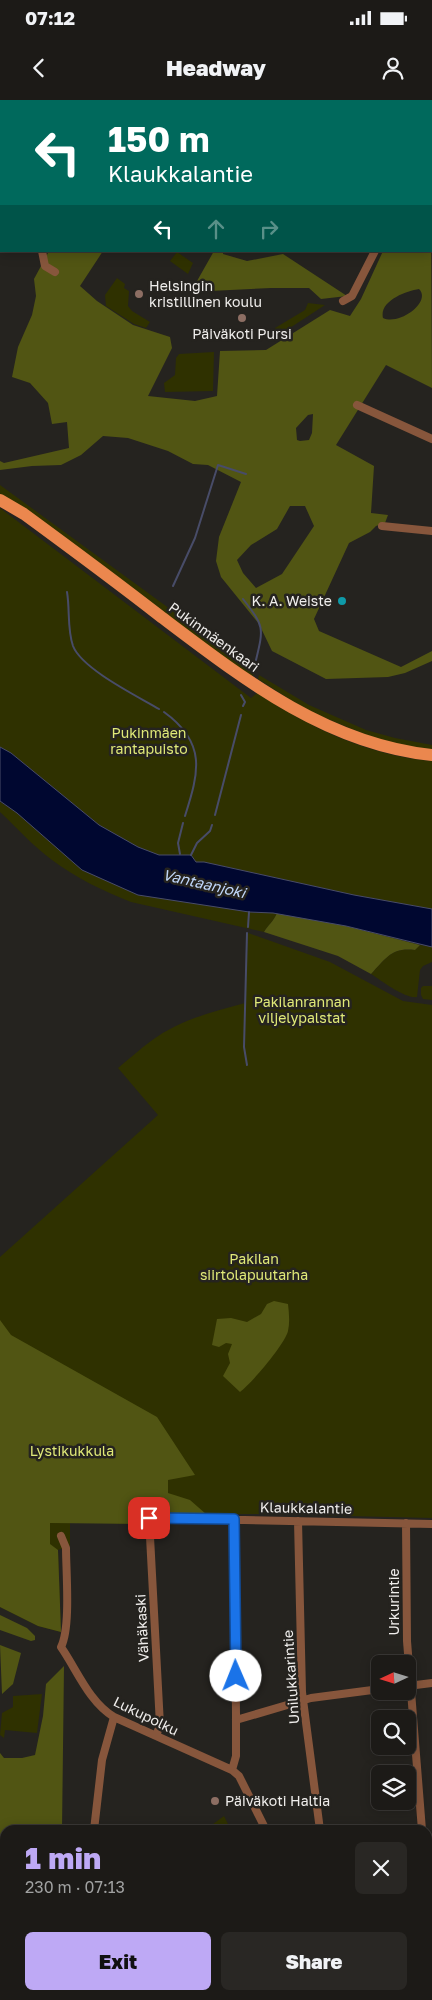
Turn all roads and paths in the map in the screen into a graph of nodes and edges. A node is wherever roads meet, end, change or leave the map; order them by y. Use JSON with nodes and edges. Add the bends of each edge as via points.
{"nodes":[{"id":1,"x":42,"y":252,"type":"edge"},
{"id":2,"x":374,"y":252,"type":"edge"},
{"id":3,"x":55,"y":272,"type":"dead end"},
{"id":4,"x":344,"y":301,"type":"dead end"},
{"id":5,"x":357,"y":405,"type":"dead end"},
{"id":6,"x":432,"y":439,"type":"edge"},
{"id":7,"x":0,"y":500,"type":"edge"},
{"id":8,"x":382,"y":526,"type":"dead end"},
{"id":9,"x":432,"y":531,"type":"edge"},
{"id":10,"x":432,"y":755,"type":"edge"},
{"id":11,"x":149,"y":1518,"type":"joint"},
{"id":12,"x":234,"y":1519,"type":"junction"},
{"id":13,"x":298,"y":1521,"type":"junction"},
{"id":14,"x":406,"y":1523,"type":"junction"},
{"id":15,"x":432,"y":1524,"type":"edge"},
{"id":16,"x":61,"y":1536,"type":"dead end"},
{"id":17,"x":407,"y":1655,"type":"edge"},
{"id":18,"x":432,"y":1683,"type":"edge"},
{"id":19,"x":416,"y":1685,"type":"edge"},
{"id":20,"x":371,"y":1690,"type":"edge"},
{"id":21,"x":303,"y":1700,"type":"junction"},
{"id":22,"x":409,"y":1700,"type":"edge"},
{"id":23,"x":114,"y":1717,"type":"junction"},
{"id":24,"x":236,"y":1720,"type":"junction"},
{"id":25,"x":156,"y":1736,"type":"junction"},
{"id":26,"x":232,"y":1770,"type":"junction"},
{"id":27,"x":95,"y":1825,"type":"edge"},
{"id":28,"x":263,"y":1825,"type":"edge"},
{"id":29,"x":319,"y":1825,"type":"edge"},
{"id":30,"x":422,"y":1825,"type":"edge"}],
"edges":[{"from":1,"to":3,"type":"street","via":[[46,266]]},
{"from":2,"to":4,"type":"street","via":[[352,296]]},
{"from":5,"to":6,"type":"street"},
{"from":7,"to":10,"type":"main road","name":"Pukinmäenkaari","via":[[24,514],[208,652],[294,710],[357,738],[392,749]]},
{"from":8,"to":9,"type":"street"},
{"from":11,"to":12,"type":"street","name":"Klaukkalantie"},
{"from":11,"to":25,"type":"street","name":"Vähäkaski","via":[[160,1726]]},
{"from":12,"to":13,"type":"street","name":"Klaukkalantie"},
{"from":12,"to":24,"type":"street"},
{"from":13,"to":14,"type":"street","name":"Klaukkalantie"},
{"from":13,"to":21,"type":"street","name":"Unilukkarintie"},
{"from":14,"to":15,"type":"street","name":"Klaukkalantie"},
{"from":14,"to":17,"type":"street","name":"Urkurintie"},
{"from":16,"to":23,"type":"street","name":"Lukupolku","via":[[66,1548],[66,1625],[61,1647],[99,1706]]},
{"from":18,"to":19,"type":"street"},
{"from":20,"to":21,"type":"street"},
{"from":21,"to":24,"type":"street"},
{"from":21,"to":29,"type":"street","name":"Unilukkarintie"},
{"from":22,"to":30,"type":"street","name":"Urkurintie"},
{"from":23,"to":25,"type":"street","name":"Lukupolku"},
{"from":23,"to":27,"type":"street","via":[[102,1760]]},
{"from":24,"to":26,"type":"street","via":[[236,1756]]},
{"from":25,"to":26,"type":"street","name":"Lukupolku"},
{"from":26,"to":28,"type":"street"}]}
